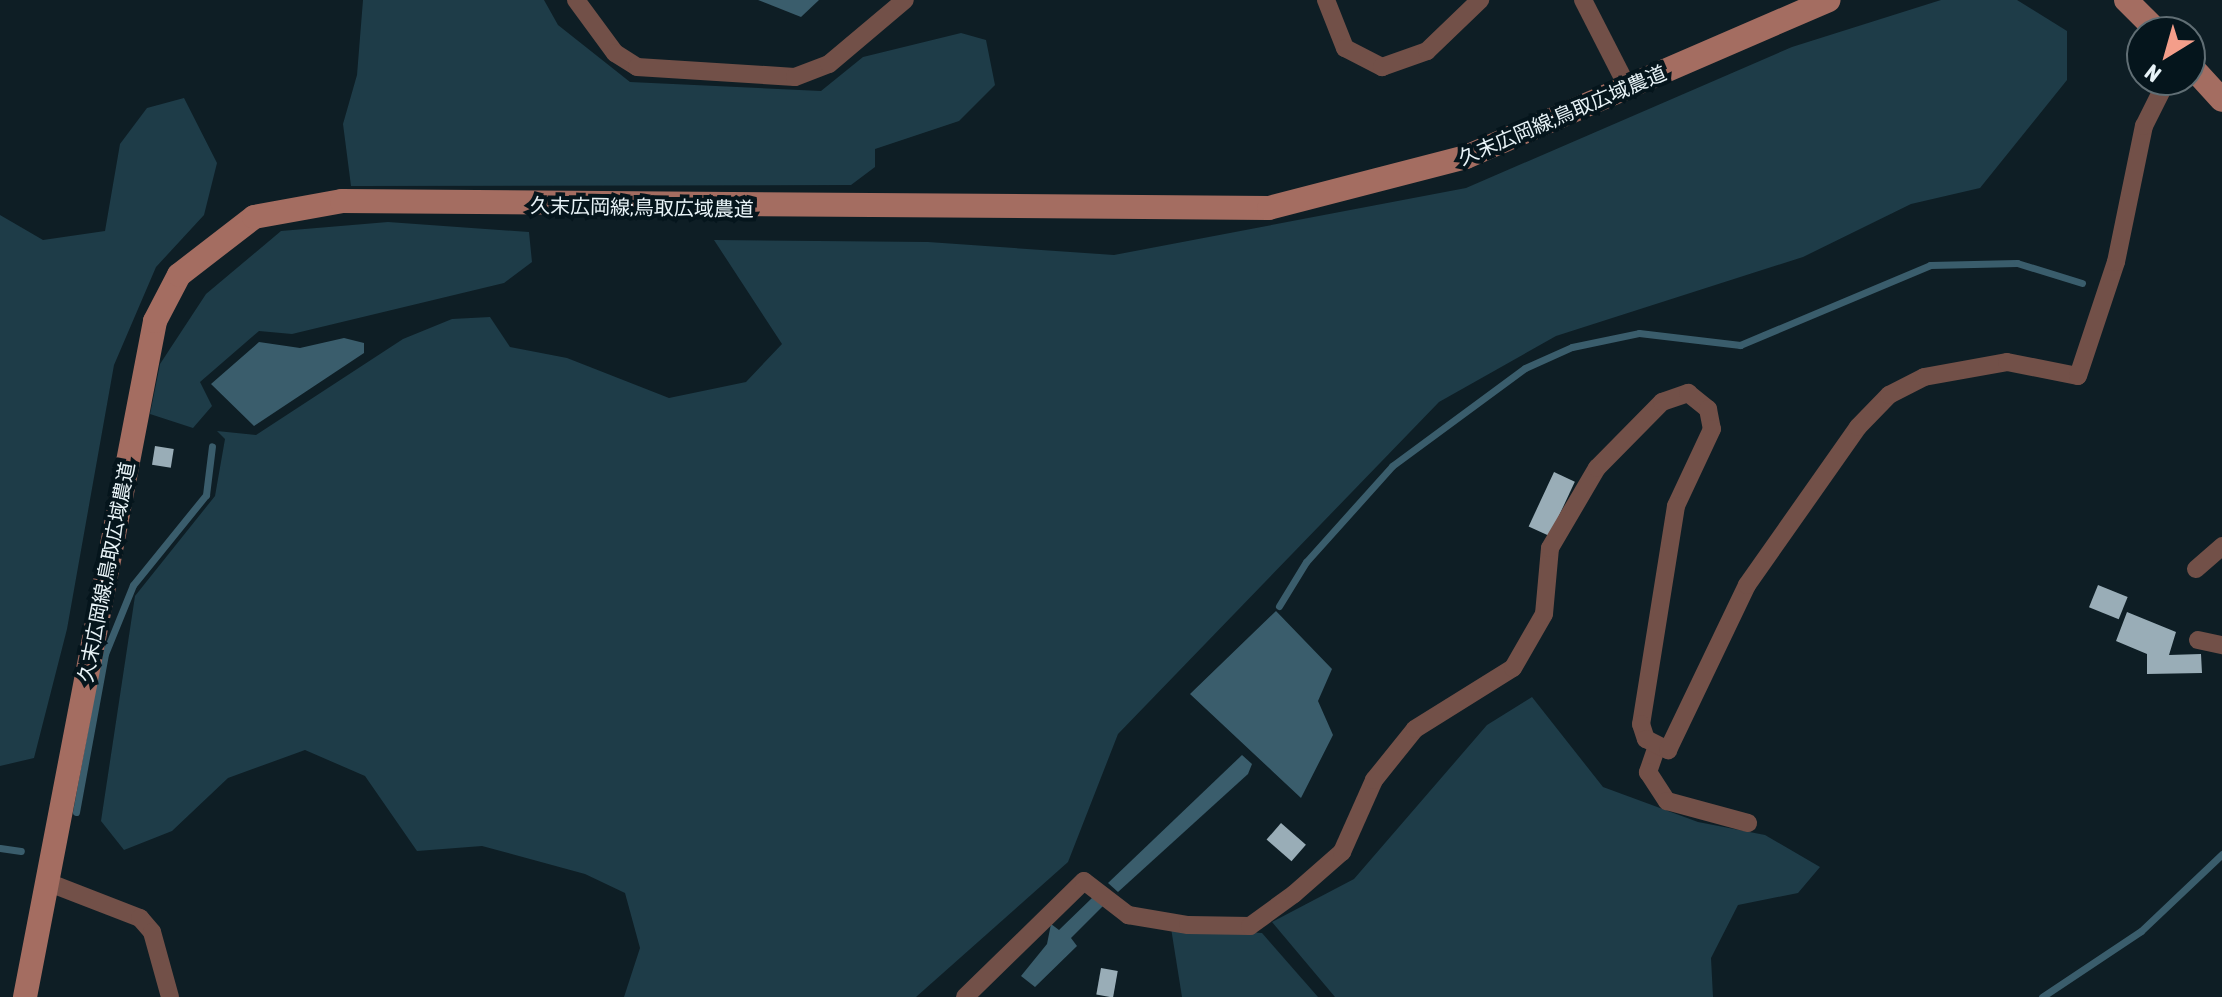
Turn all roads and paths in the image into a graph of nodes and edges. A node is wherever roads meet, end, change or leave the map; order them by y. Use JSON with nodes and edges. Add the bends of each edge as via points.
{"nodes":[{"id":1,"x":576,"y":0,"type":"edge"},
{"id":2,"x":905,"y":0,"type":"edge"},
{"id":3,"x":1326,"y":0,"type":"edge"},
{"id":4,"x":1480,"y":0,"type":"edge"},
{"id":5,"x":1583,"y":0,"type":"edge"},
{"id":6,"x":1828,"y":0,"type":"edge"},
{"id":7,"x":2126,"y":0,"type":"edge"},
{"id":8,"x":2142,"y":16,"type":"edge"},
{"id":9,"x":2206,"y":82,"type":"edge"},
{"id":10,"x":1628,"y":88,"type":"junction"},
{"id":11,"x":2159,"y":96,"type":"edge"},
{"id":12,"x":2222,"y":100,"type":"edge"},
{"id":13,"x":2222,"y":546,"type":"edge"},
{"id":14,"x":2196,"y":569,"type":"dead end"},
{"id":15,"x":2198,"y":640,"type":"dead end"},
{"id":16,"x":2222,"y":645,"type":"edge"},
{"id":17,"x":1657,"y":746,"type":"junction"},
{"id":18,"x":1748,"y":823,"type":"dead end"},
{"id":19,"x":47,"y":882,"type":"junction"},
{"id":20,"x":25,"y":997,"type":"edge"},
{"id":21,"x":170,"y":997,"type":"edge"},
{"id":22,"x":965,"y":997,"type":"edge"}],
"edges":[{"from":1,"to":2,"type":"street","via":[[615,53],[637,67],[795,77],[829,64]]},
{"from":3,"to":4,"type":"street","via":[[1345,48],[1382,67],[1427,51]]},
{"from":5,"to":10,"type":"street"},
{"from":6,"to":10,"type":"street","name":"久末広岡線;鳥取広域農道"},
{"from":7,"to":8,"type":"street"},
{"from":9,"to":12,"type":"street"},
{"from":10,"to":19,"type":"street","name":"久末広岡線;鳥取広域農道","via":[[1466,157],[1269,208],[342,201],[254,217],[179,275],[155,321]]},
{"from":11,"to":17,"type":"street","via":[[2144,126],[2116,262],[2078,376],[2007,362],[1924,377],[1889,395],[1858,427],[1747,585],[1678,742],[1668,750]]},
{"from":13,"to":14,"type":"street"},
{"from":15,"to":16,"type":"street"},
{"from":17,"to":18,"type":"street","via":[[1648,772],[1667,801]]},
{"from":17,"to":22,"type":"street","via":[[1641,724],[1676,506],[1712,429],[1708,409],[1688,393],[1662,402],[1597,468],[1550,548],[1544,614],[1513,668],[1415,729],[1374,780],[1342,852],[1294,894],[1250,926],[1188,925],[1128,915],[1084,881]]},
{"from":19,"to":20,"type":"street","name":"久末広岡線;鳥取広域農道"},
{"from":19,"to":21,"type":"street","via":[[140,918],[152,932]]}]}
